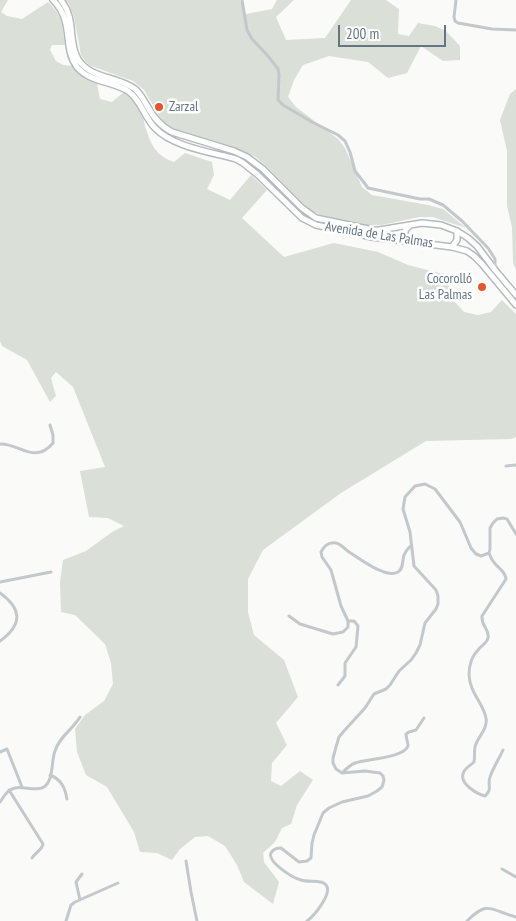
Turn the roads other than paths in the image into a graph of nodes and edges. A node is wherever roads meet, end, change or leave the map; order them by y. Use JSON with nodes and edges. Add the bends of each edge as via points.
{"nodes":[{"id":1,"x":53,"y":0,"type":"edge"},
{"id":2,"x":61,"y":0,"type":"edge"},
{"id":3,"x":242,"y":0,"type":"edge"},
{"id":4,"x":456,"y":0,"type":"edge"},
{"id":5,"x":516,"y":30,"type":"edge"},
{"id":6,"x":410,"y":225,"type":"junction"},
{"id":7,"x":457,"y":231,"type":"junction"},
{"id":8,"x":408,"y":241,"type":"junction"},
{"id":9,"x":452,"y":247,"type":"junction"},
{"id":10,"x":494,"y":270,"type":"junction"},
{"id":11,"x":516,"y":295,"type":"edge"},
{"id":12,"x":516,"y":305,"type":"edge"},
{"id":13,"x":50,"y":425,"type":"dead end"},
{"id":14,"x":0,"y":444,"type":"edge"},
{"id":15,"x":516,"y":465,"type":"edge"},
{"id":16,"x":506,"y":466,"type":"dead end"},
{"id":17,"x":516,"y":534,"type":"edge"},
{"id":18,"x":412,"y":545,"type":"junction"},
{"id":19,"x":489,"y":553,"type":"junction"},
{"id":20,"x":51,"y":572,"type":"dead end"},
{"id":21,"x":0,"y":582,"type":"edge"},
{"id":22,"x":0,"y":593,"type":"edge"},
{"id":23,"x":289,"y":616,"type":"dead end"},
{"id":24,"x":348,"y":621,"type":"junction"},
{"id":25,"x":0,"y":641,"type":"edge"},
{"id":26,"x":338,"y":686,"type":"dead end"},
{"id":27,"x":80,"y":717,"type":"dead end"},
{"id":28,"x":424,"y":718,"type":"dead end"},
{"id":29,"x":503,"y":750,"type":"dead end"},
{"id":30,"x":0,"y":752,"type":"edge"},
{"id":31,"x":342,"y":772,"type":"junction"},
{"id":32,"x":50,"y":775,"type":"junction"},
{"id":33,"x":22,"y":787,"type":"junction"},
{"id":34,"x":9,"y":790,"type":"junction"},
{"id":35,"x":68,"y":800,"type":"dead end"},
{"id":36,"x":0,"y":802,"type":"edge"},
{"id":37,"x":32,"y":858,"type":"dead end"},
{"id":38,"x":186,"y":861,"type":"dead end"},
{"id":39,"x":502,"y":869,"type":"dead end"},
{"id":40,"x":82,"y":874,"type":"dead end"},
{"id":41,"x":516,"y":877,"type":"edge"},
{"id":42,"x":118,"y":883,"type":"dead end"},
{"id":43,"x":80,"y":900,"type":"junction"},
{"id":44,"x":516,"y":917,"type":"edge"},
{"id":45,"x":66,"y":921,"type":"edge"},
{"id":46,"x":197,"y":921,"type":"edge"},
{"id":47,"x":308,"y":921,"type":"edge"},
{"id":48,"x":467,"y":921,"type":"edge"}],
"edges":[{"from":1,"to":8,"type":"main road","name":"Avenida de Las Palmas","via":[[66,21],[71,56],[77,66],[85,74],[132,95],[160,133],[177,142],[243,162],[312,224]]},
{"from":2,"to":6,"type":"main road","name":"Avenida de Las Palmas","via":[[71,18],[74,47],[82,64],[96,74],[135,89],[163,127],[247,157],[316,218],[372,230]]},
{"from":3,"to":10,"type":"street","via":[[247,30],[278,69],[278,100],[345,141],[355,171],[368,188],[429,199],[443,205],[488,248],[495,259]]},
{"from":4,"to":5,"type":"street","via":[[454,17],[458,23]]},
{"from":6,"to":7,"type":"main road","name":"Avenida de Las Palmas","via":[[435,224]]},
{"from":6,"to":8,"type":"main road","via":[[405,233]]},
{"from":7,"to":9,"type":"main road","via":[[457,240]]},
{"from":7,"to":10,"type":"main road","name":"Avenida de Las Palmas","via":[[477,246]]},
{"from":8,"to":9,"type":"main road","name":"Avenida de Las Palmas"},
{"from":9,"to":12,"type":"main road","name":"Avenida de Las Palmas","via":[[467,251],[477,259]]},
{"from":10,"to":11,"type":"main road","name":"Avenida de Las Palmas"},
{"from":13,"to":14,"type":"street","via":[[53,443],[41,451],[30,453]]},
{"from":15,"to":16,"type":"street"},
{"from":17,"to":19,"type":"street","via":[[507,520],[497,519],[490,528]]},
{"from":18,"to":19,"type":"street","via":[[403,509],[405,497],[415,486],[425,484],[435,489],[455,515],[473,551],[479,555]]},
{"from":18,"to":24,"type":"street","via":[[404,556],[401,569],[393,574],[370,565],[338,544],[325,546],[322,556],[331,570]]},
{"from":18,"to":31,"type":"street","via":[[414,566],[436,590],[436,609],[425,623],[420,645],[411,660],[386,689],[374,694],[340,738],[333,763]]},
{"from":19,"to":29,"type":"street","via":[[506,579],[482,616],[488,638],[473,656],[469,672],[486,724],[475,745],[474,762],[463,774],[464,782],[485,796]]},
{"from":20,"to":21,"type":"street"},
{"from":22,"to":25,"type":"street","via":[[14,605],[17,617],[14,629]]},
{"from":23,"to":24,"type":"street","via":[[300,624],[333,634],[343,632]]},
{"from":24,"to":26,"type":"street","via":[[358,626],[356,647],[345,663],[345,676]]},
{"from":27,"to":32,"type":"street","via":[[55,750]]},
{"from":28,"to":31,"type":"street","via":[[416,730],[406,734],[408,744],[400,753],[353,764]]},
{"from":30,"to":33,"type":"street","via":[[7,749]]},
{"from":31,"to":47,"type":"street","via":[[380,773],[384,780],[382,787],[368,796],[335,805],[323,813],[314,835],[311,858],[299,862],[281,848],[270,855],[277,865],[300,880],[326,884],[328,892]]},
{"from":32,"to":33,"type":"street","via":[[43,788]]},
{"from":32,"to":35,"type":"street","via":[[64,786]]},
{"from":33,"to":34,"type":"street"},
{"from":34,"to":36,"type":"street"},
{"from":34,"to":37,"type":"street","via":[[43,844]]},
{"from":38,"to":46,"type":"street"},
{"from":39,"to":41,"type":"street"},
{"from":40,"to":43,"type":"street","via":[[76,882]]},
{"from":42,"to":43,"type":"street"},
{"from":43,"to":45,"type":"street","via":[[71,905]]},
{"from":44,"to":48,"type":"street","via":[[483,908]]}]}
